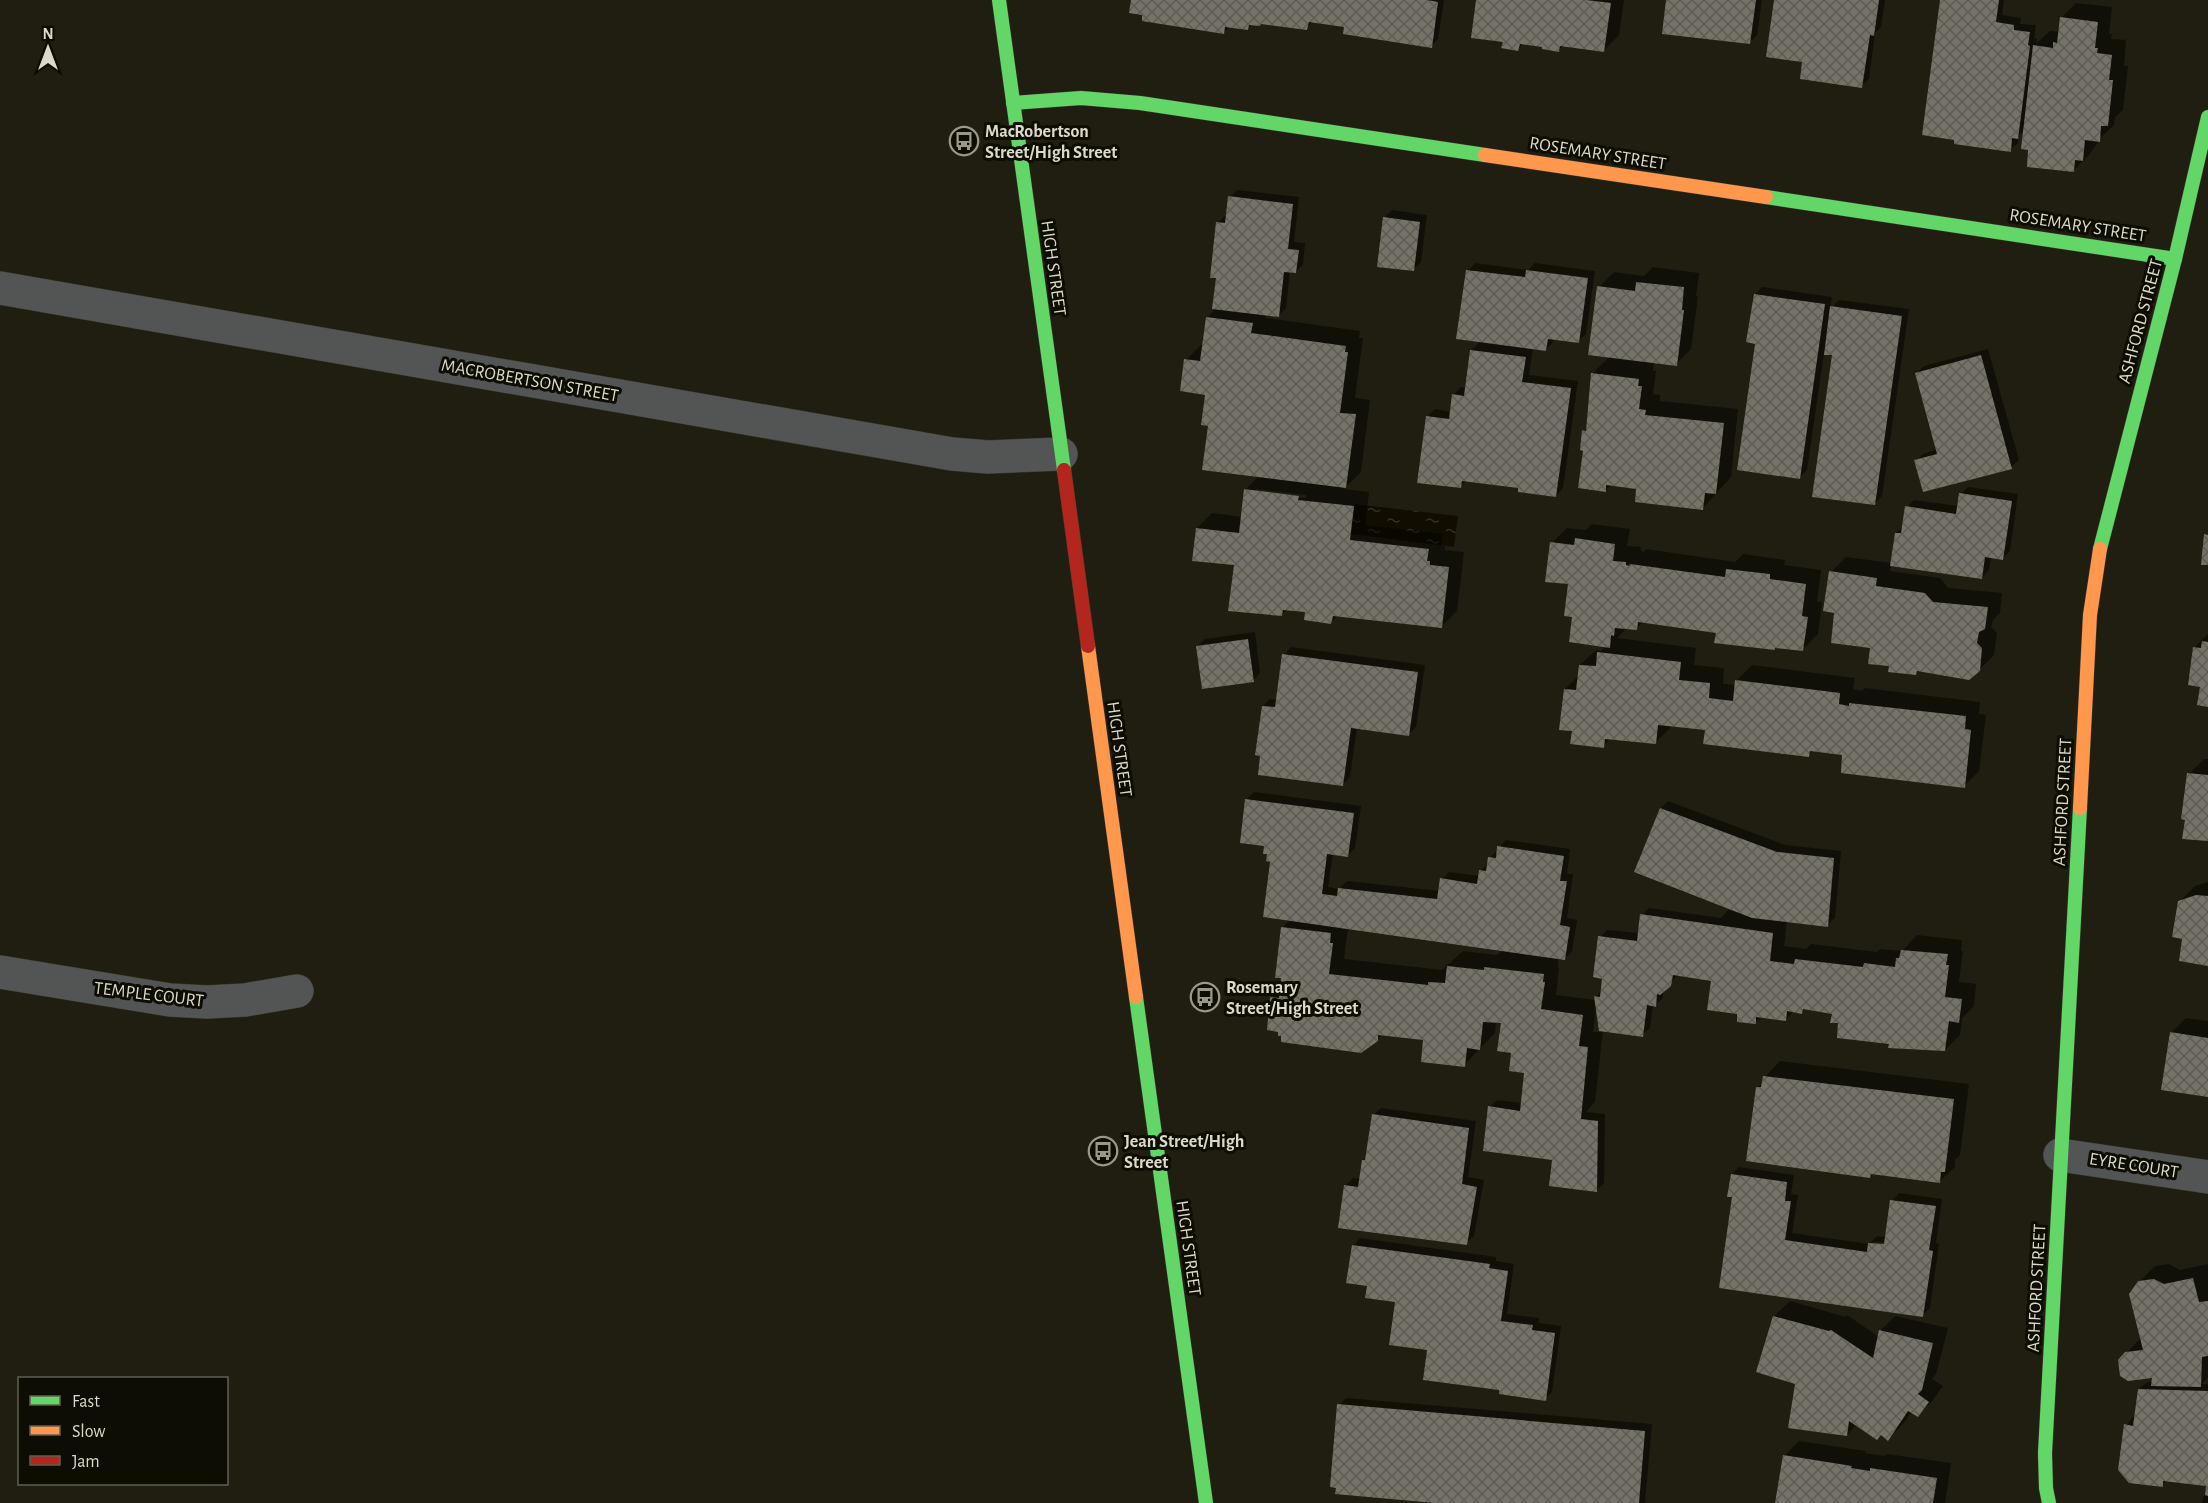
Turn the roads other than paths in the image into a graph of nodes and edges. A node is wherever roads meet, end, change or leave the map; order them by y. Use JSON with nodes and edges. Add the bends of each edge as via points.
{"nodes":[{"id":1,"x":999,"y":0,"type":"edge"},
{"id":2,"x":1013,"y":103,"type":"junction"},
{"id":3,"x":2208,"y":117,"type":"edge"},
{"id":4,"x":2175,"y":259,"type":"junction"},
{"id":5,"x":0,"y":288,"type":"edge"},
{"id":6,"x":1061,"y":454,"type":"junction"},
{"id":7,"x":0,"y":972,"type":"edge"},
{"id":8,"x":297,"y":991,"type":"dead end"},
{"id":9,"x":2060,"y":1155,"type":"junction"},
{"id":10,"x":2208,"y":1176,"type":"edge"},
{"id":11,"x":1206,"y":1503,"type":"edge"},
{"id":12,"x":2049,"y":1503,"type":"edge"}],
"edges":[{"from":1,"to":2,"type":"street","name":"HIGH STREET"},
{"from":2,"to":4,"type":"street","name":"ROSEMARY STREET","via":[[1081,99],[1140,103]]},
{"from":2,"to":6,"type":"street","name":"HIGH STREET"},
{"from":3,"to":4,"type":"street","name":"ASHFORD STREET"},
{"from":4,"to":9,"type":"street","name":"ASHFORD STREET","via":[[2099,553],[2090,615]]},
{"from":5,"to":6,"type":"street","name":"MACROBERTSON STREET","via":[[952,454]]},
{"from":6,"to":11,"type":"street","name":"HIGH STREET"},
{"from":7,"to":8,"type":"street","name":"TEMPLE COURT","via":[[170,1000],[245,1000]]},
{"from":9,"to":10,"type":"street","name":"EYRE COURT"},
{"from":9,"to":12,"type":"street","name":"ASHFORD STREET","via":[[2045,1453]]}]}
